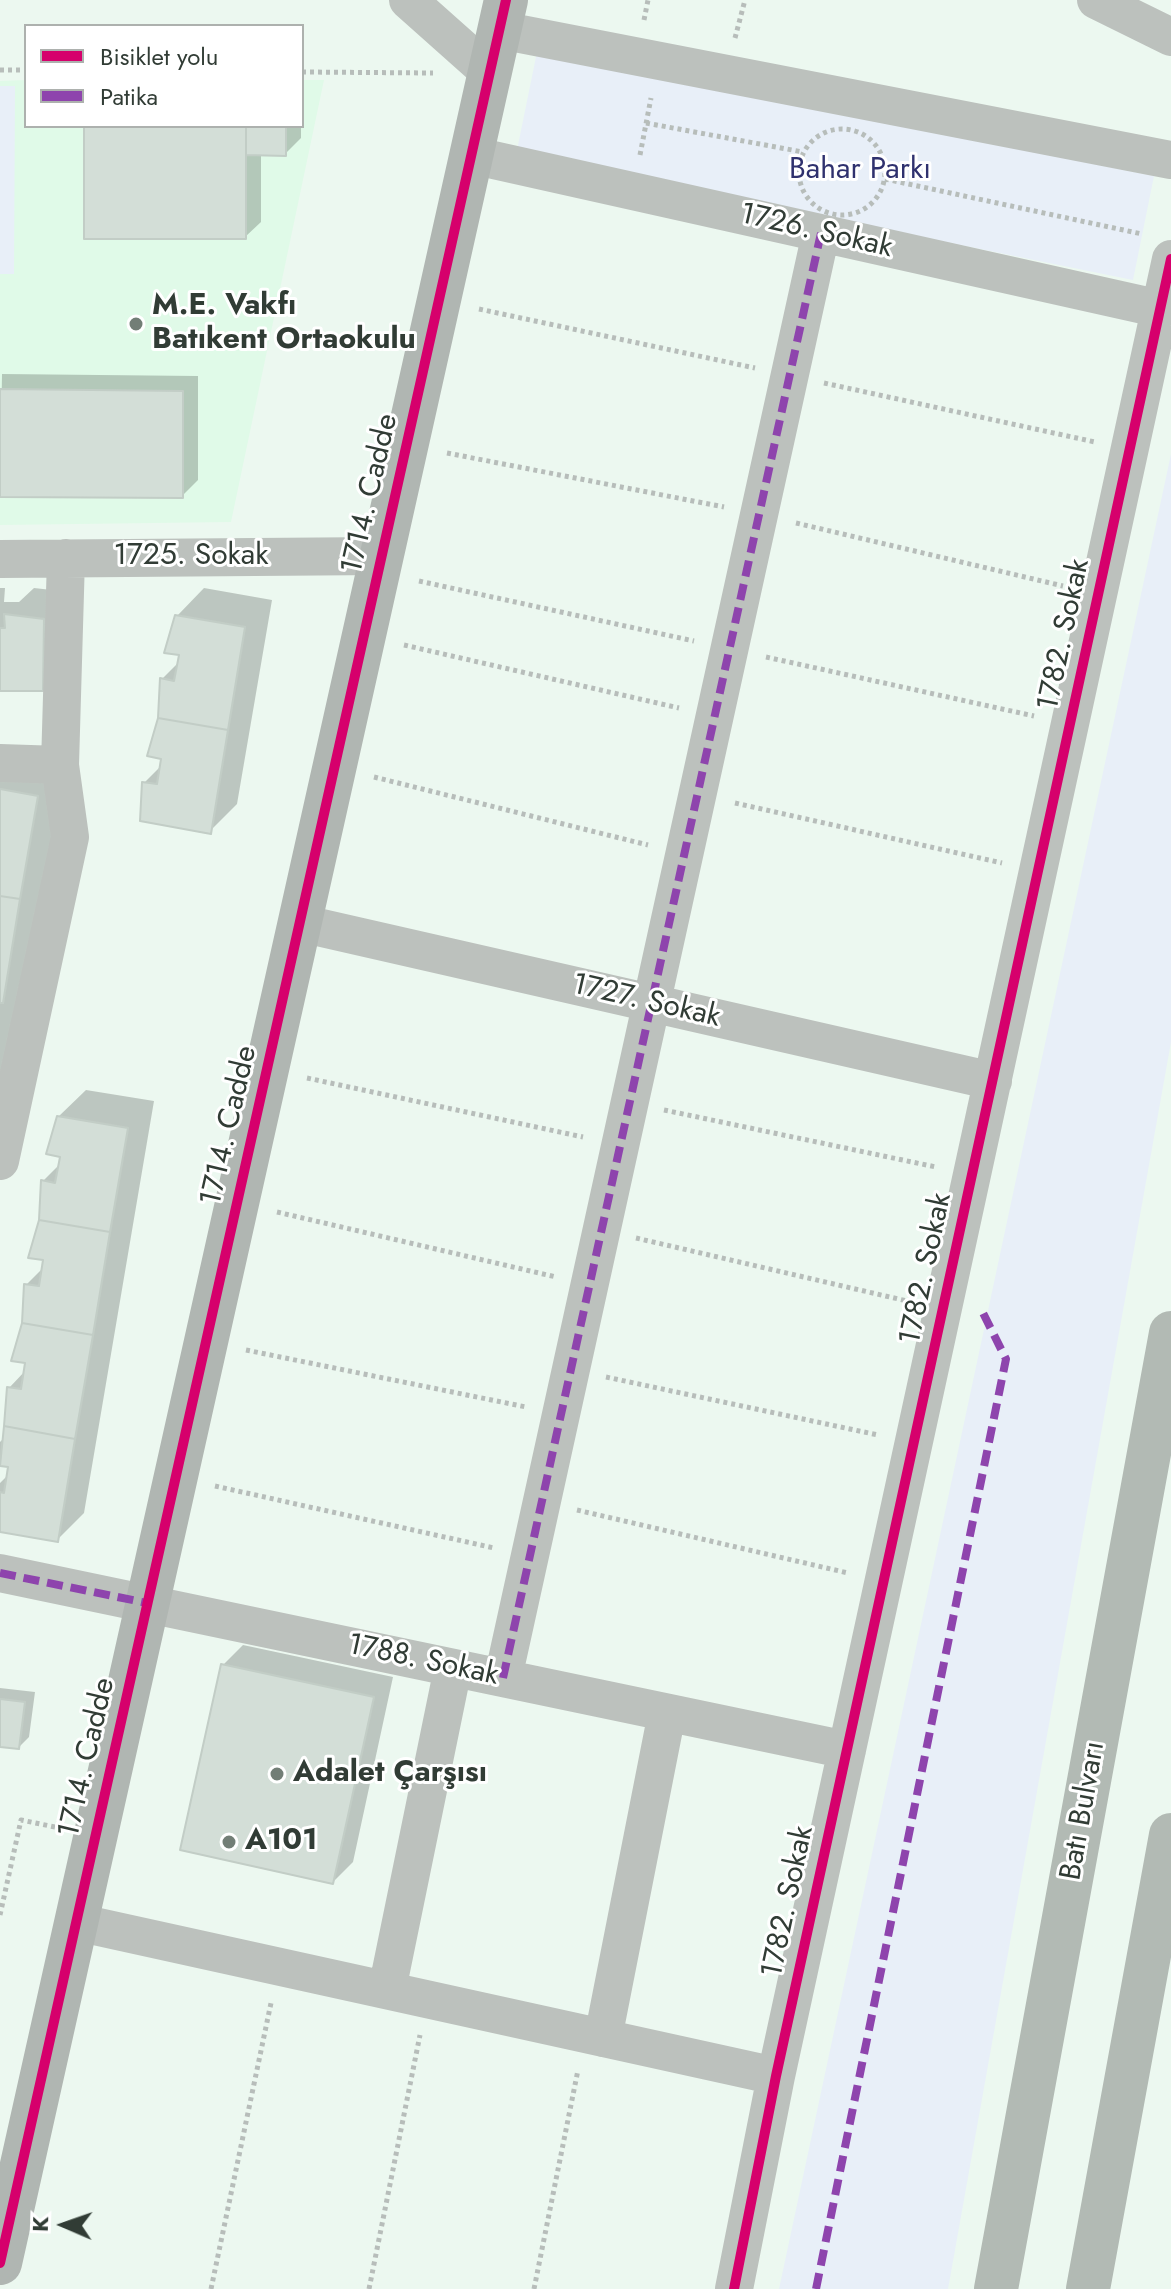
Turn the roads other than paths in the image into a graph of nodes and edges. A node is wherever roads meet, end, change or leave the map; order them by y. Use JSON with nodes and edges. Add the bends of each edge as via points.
{"nodes":[{"id":1,"x":408,"y":0,"type":"edge"},
{"id":2,"x":1096,"y":0,"type":"edge"},
{"id":3,"x":503,"y":15,"type":"edge"},
{"id":4,"x":1171,"y":37,"type":"edge"},
{"id":5,"x":490,"y":73,"type":"junction"},
{"id":6,"x":471,"y":155,"type":"junction"},
{"id":7,"x":1171,"y":160,"type":"edge"},
{"id":8,"x":821,"y":233,"type":"junction"},
{"id":9,"x":1164,"y":248,"type":"edge"},
{"id":10,"x":1161,"y":309,"type":"junction"},
{"id":11,"x":382,"y":556,"type":"junction"},
{"id":12,"x":66,"y":558,"type":"junction"},
{"id":13,"x":0,"y":559,"type":"edge"},
{"id":14,"x":0,"y":763,"type":"edge"},
{"id":15,"x":60,"y":765,"type":"junction"},
{"id":16,"x":300,"y":923,"type":"junction"},
{"id":17,"x":651,"y":1003,"type":"junction"},
{"id":18,"x":993,"y":1081,"type":"junction"},
{"id":19,"x":0,"y":1161,"type":"edge"},
{"id":20,"x":1171,"y":1333,"type":"edge"},
{"id":21,"x":0,"y":1573,"type":"edge"},
{"id":22,"x":147,"y":1603,"type":"junction"},
{"id":23,"x":453,"y":1668,"type":"junction"},
{"id":24,"x":503,"y":1678,"type":"junction"},
{"id":25,"x":667,"y":1713,"type":"junction"},
{"id":26,"x":847,"y":1750,"type":"junction"},
{"id":27,"x":1171,"y":1835,"type":"edge"},
{"id":28,"x":76,"y":1922,"type":"junction"},
{"id":29,"x":387,"y":1990,"type":"junction"},
{"id":30,"x":594,"y":2036,"type":"junction"},
{"id":31,"x":776,"y":2076,"type":"junction"},
{"id":32,"x":0,"y":2263,"type":"edge"},
{"id":33,"x":734,"y":2289,"type":"edge"},
{"id":34,"x":996,"y":2289,"type":"edge"},
{"id":35,"x":1088,"y":2289,"type":"edge"}],
"edges":[{"from":1,"to":5,"type":"street"},
{"from":2,"to":4,"type":"street"},
{"from":3,"to":5,"type":"street","name":"1714. Cadde"},
{"from":3,"to":7,"type":"street","via":[[659,60]]},
{"from":5,"to":6,"type":"street","name":"1714. Cadde"},
{"from":6,"to":8,"type":"street","name":"1726. Sokak"},
{"from":6,"to":11,"type":"street","name":"1714. Cadde"},
{"from":8,"to":10,"type":"street","name":"1726. Sokak"},
{"from":8,"to":17,"type":"street"},
{"from":9,"to":10,"type":"street","name":"1782. Sokak"},
{"from":10,"to":18,"type":"street","name":"1782. Sokak"},
{"from":11,"to":12,"type":"street","name":"1725. Sokak"},
{"from":11,"to":16,"type":"street","name":"1714. Cadde"},
{"from":12,"to":13,"type":"street","name":"1725. Sokak"},
{"from":12,"to":15,"type":"street"},
{"from":14,"to":15,"type":"street"},
{"from":15,"to":19,"type":"street","via":[[70,837]]},
{"from":16,"to":17,"type":"street","name":"1727. Sokak"},
{"from":16,"to":22,"type":"street","name":"1714. Cadde"},
{"from":17,"to":18,"type":"street","name":"1727. Sokak"},
{"from":17,"to":24,"type":"street"},
{"from":18,"to":26,"type":"street","name":"1782. Sokak"},
{"from":20,"to":34,"type":"main road","name":"Batı Bulvarı"},
{"from":21,"to":22,"type":"street","name":"1788. Sokak"},
{"from":22,"to":23,"type":"street","name":"1788. Sokak"},
{"from":22,"to":28,"type":"street","name":"1714. Cadde"},
{"from":23,"to":24,"type":"street","name":"1788. Sokak"},
{"from":23,"to":29,"type":"street"},
{"from":24,"to":25,"type":"street","name":"1788. Sokak"},
{"from":25,"to":26,"type":"street","name":"1788. Sokak"},
{"from":25,"to":30,"type":"street"},
{"from":26,"to":31,"type":"street","name":"1782. Sokak"},
{"from":27,"to":35,"type":"main road"},
{"from":28,"to":29,"type":"street"},
{"from":28,"to":32,"type":"street","name":"1714. Cadde"},
{"from":29,"to":30,"type":"street"},
{"from":30,"to":31,"type":"street"},
{"from":31,"to":33,"type":"street","name":"1782. Sokak"}]}
